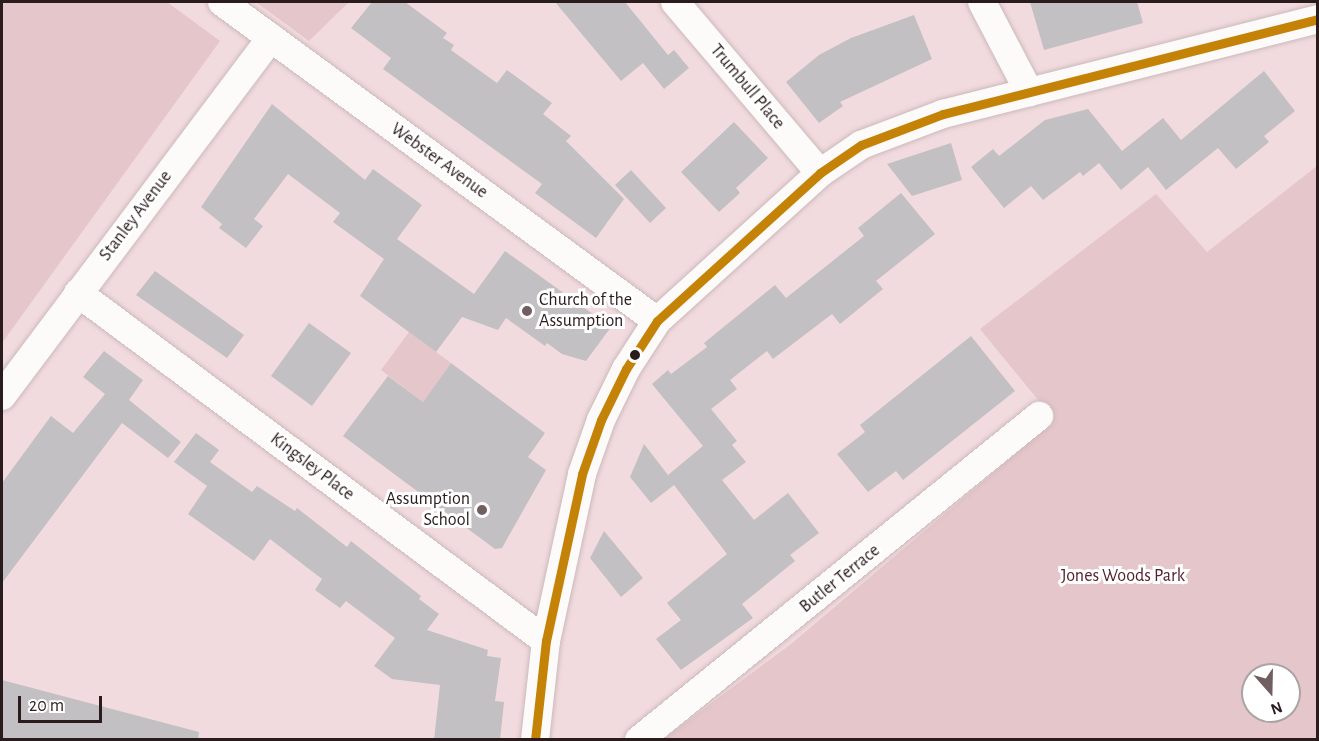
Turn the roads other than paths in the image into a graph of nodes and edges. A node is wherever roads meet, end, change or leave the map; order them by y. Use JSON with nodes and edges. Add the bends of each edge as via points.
{"nodes":[{"id":1,"x":222,"y":2,"type":"edge"},
{"id":2,"x":675,"y":2,"type":"edge"},
{"id":3,"x":982,"y":2,"type":"edge"},
{"id":4,"x":1317,"y":19,"type":"edge"},
{"id":5,"x":271,"y":38,"type":"junction"},
{"id":6,"x":1029,"y":92,"type":"junction"},
{"id":7,"x":820,"y":173,"type":"junction"},
{"id":8,"x":78,"y":293,"type":"junction"},
{"id":9,"x":657,"y":321,"type":"junction"},
{"id":10,"x":2,"y":396,"type":"edge"},
{"id":11,"x":1039,"y":416,"type":"dead end"},
{"id":12,"x":546,"y":641,"type":"junction"},
{"id":13,"x":536,"y":740,"type":"edge"},
{"id":14,"x":639,"y":740,"type":"edge"}],
"edges":[{"from":1,"to":5,"type":"street","name":"Webster Avenue"},
{"from":2,"to":7,"type":"street","name":"Trumbull Place"},
{"from":3,"to":6,"type":"street"},
{"from":4,"to":6,"type":"street"},
{"from":5,"to":8,"type":"street","name":"Stanley Avenue"},
{"from":5,"to":9,"type":"street","name":"Webster Avenue"},
{"from":6,"to":7,"type":"street","via":[[944,114],[861,145]]},
{"from":7,"to":9,"type":"street"},
{"from":8,"to":10,"type":"street","name":"Stanley Avenue"},
{"from":8,"to":12,"type":"street","name":"Kingsley Place"},
{"from":9,"to":12,"type":"street","via":[[621,379],[582,474]]},
{"from":11,"to":14,"type":"street","name":"Butler Terrace"},
{"from":12,"to":13,"type":"street"}]}
